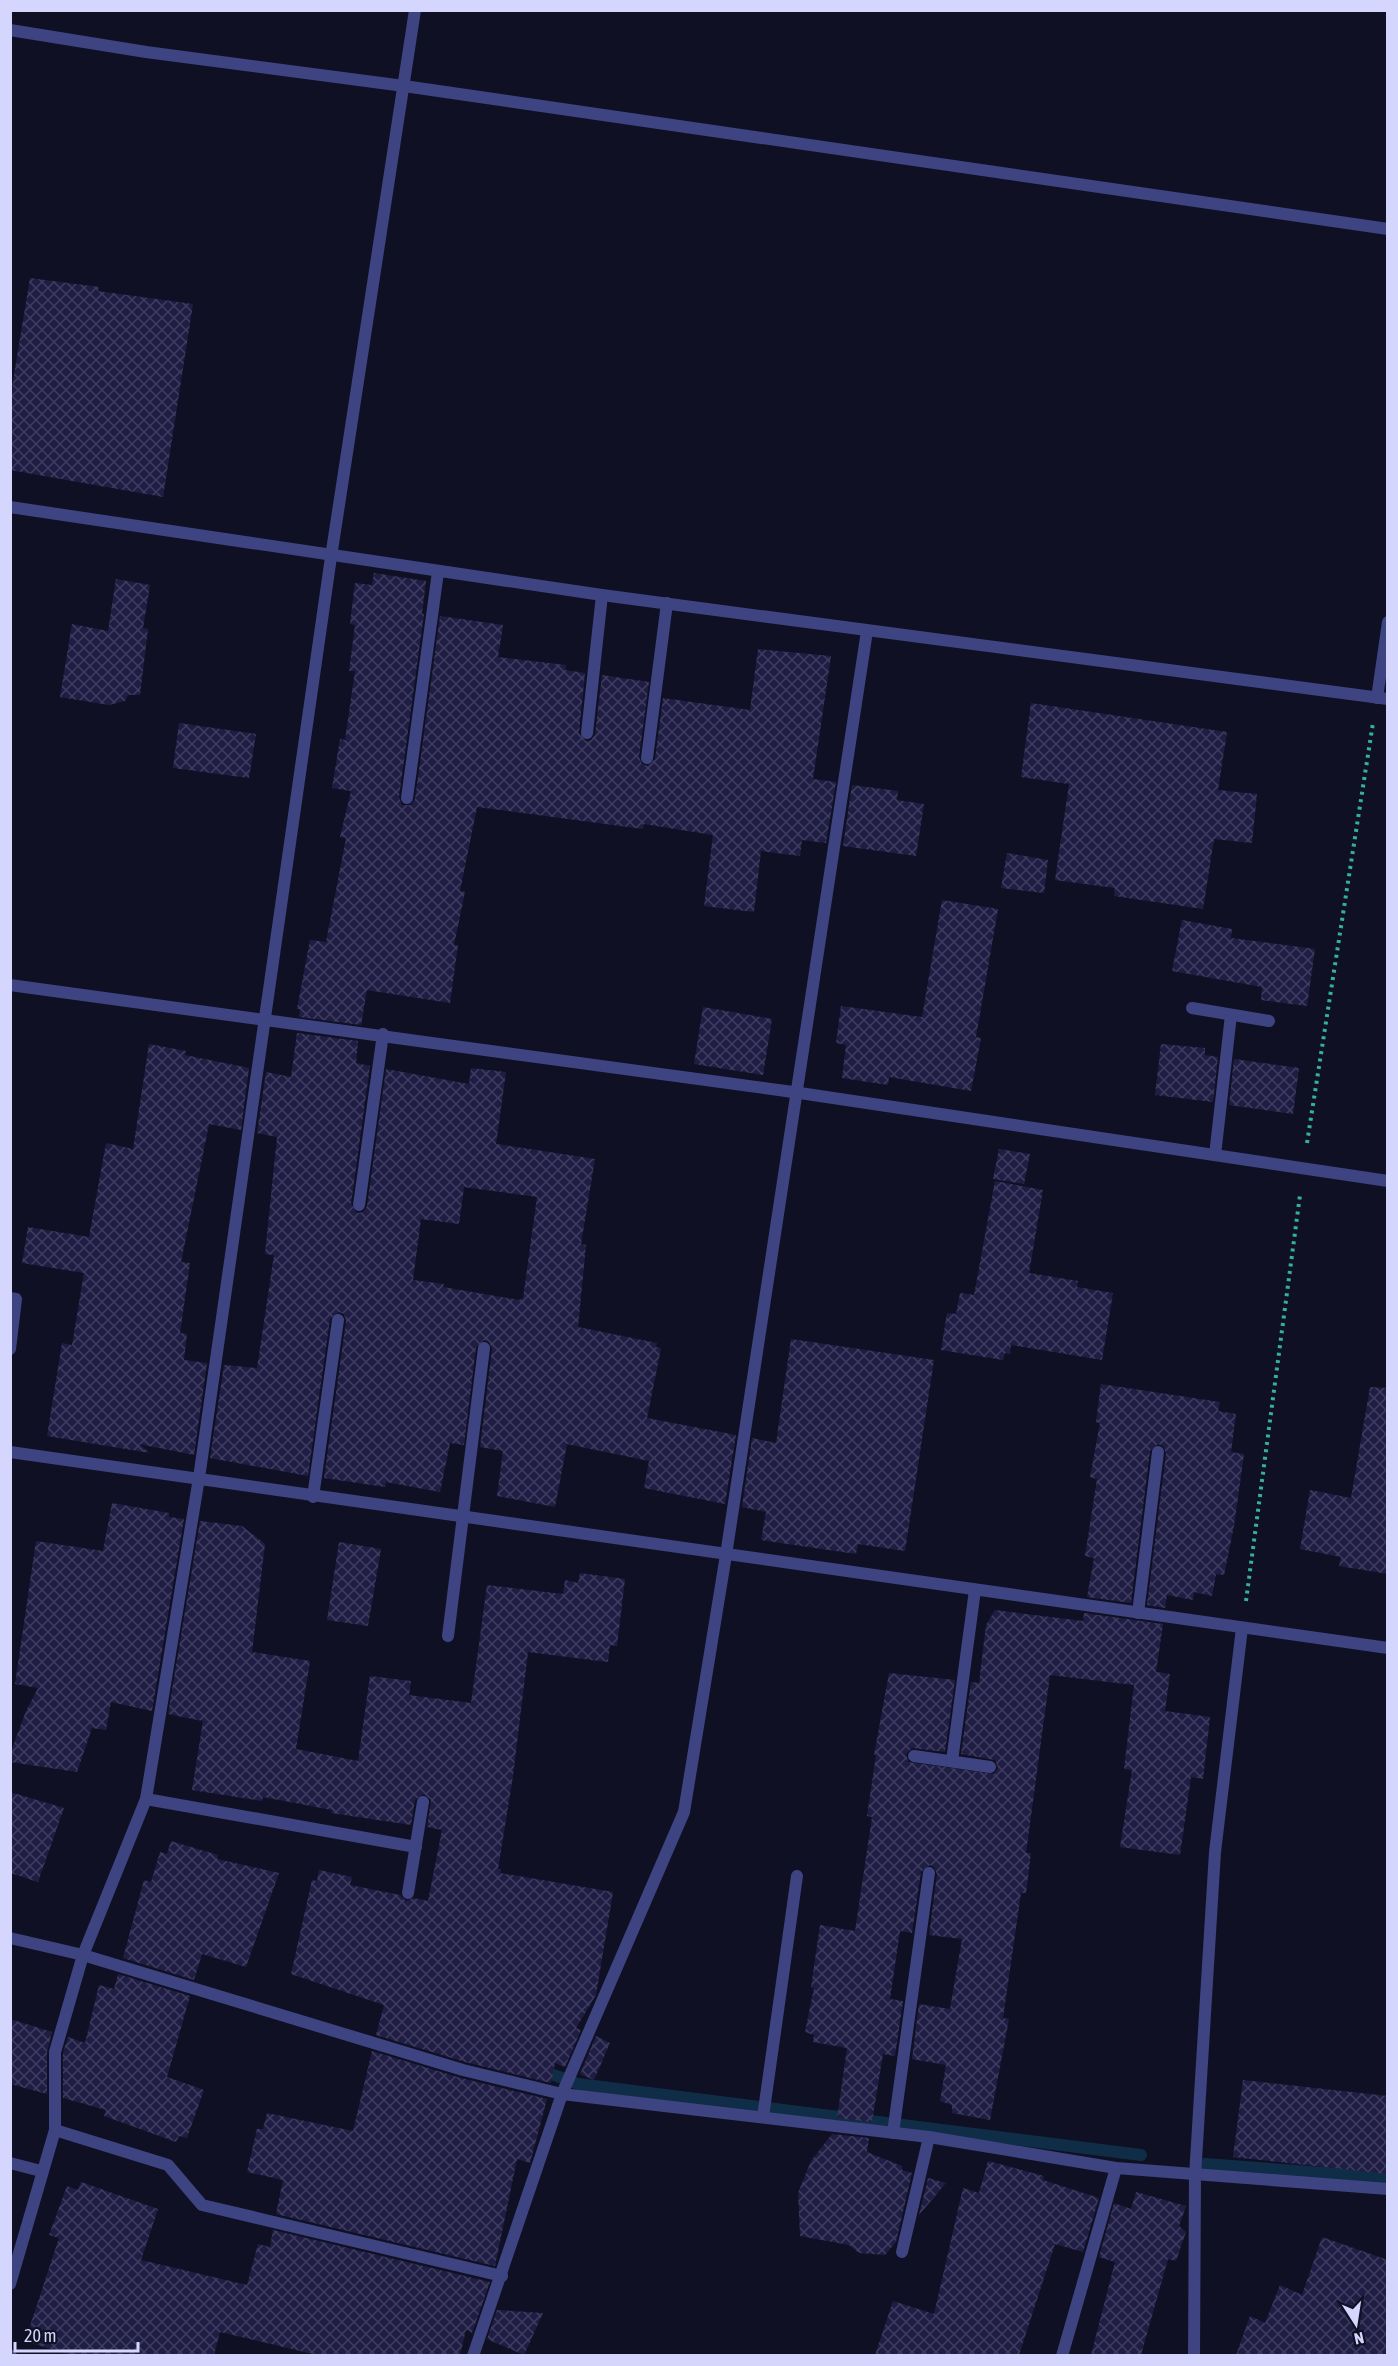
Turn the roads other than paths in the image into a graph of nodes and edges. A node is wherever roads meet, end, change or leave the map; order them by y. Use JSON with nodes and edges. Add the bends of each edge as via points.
{"nodes":[{"id":1,"x":414,"y":10,"type":"edge"},
{"id":2,"x":10,"y":30,"type":"edge"},
{"id":3,"x":404,"y":87,"type":"junction"},
{"id":4,"x":1388,"y":230,"type":"edge"},
{"id":5,"x":10,"y":507,"type":"edge"},
{"id":6,"x":331,"y":557,"type":"junction"},
{"id":7,"x":438,"y":572,"type":"junction"},
{"id":8,"x":602,"y":595,"type":"junction"},
{"id":9,"x":667,"y":603,"type":"junction"},
{"id":10,"x":1388,"y":622,"type":"edge"},
{"id":11,"x":867,"y":631,"type":"junction"},
{"id":12,"x":1382,"y":699,"type":"edge"},
{"id":13,"x":587,"y":733,"type":"dead end"},
{"id":14,"x":647,"y":758,"type":"dead end"},
{"id":15,"x":407,"y":798,"type":"dead end"},
{"id":16,"x":10,"y":985,"type":"edge"},
{"id":17,"x":1192,"y":1008,"type":"dead end"},
{"id":18,"x":1231,"y":1015,"type":"junction"},
{"id":19,"x":1269,"y":1021,"type":"dead end"},
{"id":20,"x":265,"y":1023,"type":"junction"},
{"id":21,"x":383,"y":1035,"type":"junction"},
{"id":22,"x":796,"y":1092,"type":"junction"},
{"id":23,"x":1215,"y":1155,"type":"junction"},
{"id":24,"x":1388,"y":1181,"type":"edge"},
{"id":25,"x":359,"y":1205,"type":"dead end"},
{"id":26,"x":10,"y":1298,"type":"edge"},
{"id":27,"x":338,"y":1320,"type":"dead end"},
{"id":28,"x":484,"y":1348,"type":"dead end"},
{"id":29,"x":10,"y":1349,"type":"edge"},
{"id":30,"x":10,"y":1452,"type":"edge"},
{"id":31,"x":1158,"y":1452,"type":"dead end"},
{"id":32,"x":199,"y":1478,"type":"junction"},
{"id":33,"x":313,"y":1497,"type":"junction"},
{"id":34,"x":461,"y":1516,"type":"junction"},
{"id":35,"x":726,"y":1555,"type":"junction"},
{"id":36,"x":975,"y":1590,"type":"junction"},
{"id":37,"x":1138,"y":1613,"type":"junction"},
{"id":38,"x":1242,"y":1628,"type":"junction"},
{"id":39,"x":448,"y":1636,"type":"dead end"},
{"id":40,"x":1388,"y":1648,"type":"edge"},
{"id":41,"x":914,"y":1756,"type":"dead end"},
{"id":42,"x":952,"y":1761,"type":"junction"},
{"id":43,"x":990,"y":1767,"type":"dead end"},
{"id":44,"x":146,"y":1798,"type":"junction"},
{"id":45,"x":423,"y":1802,"type":"dead end"},
{"id":46,"x":416,"y":1847,"type":"junction"},
{"id":47,"x":929,"y":1873,"type":"dead end"},
{"id":48,"x":797,"y":1876,"type":"dead end"},
{"id":49,"x":408,"y":1893,"type":"dead end"},
{"id":50,"x":10,"y":1938,"type":"edge"},
{"id":51,"x":83,"y":1954,"type":"junction"},
{"id":52,"x":563,"y":2092,"type":"junction"},
{"id":53,"x":764,"y":2116,"type":"junction"},
{"id":54,"x":55,"y":2130,"type":"junction"},
{"id":55,"x":893,"y":2132,"type":"junction"},
{"id":56,"x":929,"y":2138,"type":"junction"},
{"id":57,"x":10,"y":2163,"type":"edge"},
{"id":58,"x":1116,"y":2168,"type":"junction"},
{"id":59,"x":41,"y":2171,"type":"junction"},
{"id":60,"x":1195,"y":2176,"type":"junction"},
{"id":61,"x":1388,"y":2189,"type":"edge"},
{"id":62,"x":902,"y":2252,"type":"dead end"},
{"id":63,"x":502,"y":2276,"type":"junction"},
{"id":64,"x":10,"y":2284,"type":"edge"},
{"id":65,"x":473,"y":2355,"type":"edge"},
{"id":66,"x":1062,"y":2355,"type":"edge"},
{"id":67,"x":1194,"y":2355,"type":"edge"}],
"edges":[{"from":1,"to":3,"type":"street"},
{"from":2,"to":3,"type":"street"},
{"from":3,"to":4,"type":"street"},
{"from":3,"to":6,"type":"street"},
{"from":5,"to":6,"type":"street"},
{"from":6,"to":7,"type":"street"},
{"from":6,"to":20,"type":"street"},
{"from":7,"to":8,"type":"street"},
{"from":7,"to":15,"type":"street"},
{"from":8,"to":9,"type":"street"},
{"from":8,"to":13,"type":"street"},
{"from":9,"to":11,"type":"street"},
{"from":9,"to":14,"type":"street"},
{"from":10,"to":12,"type":"street"},
{"from":11,"to":12,"type":"street"},
{"from":11,"to":22,"type":"street"},
{"from":16,"to":20,"type":"street"},
{"from":17,"to":18,"type":"street"},
{"from":18,"to":19,"type":"street"},
{"from":18,"to":23,"type":"street"},
{"from":20,"to":21,"type":"street"},
{"from":20,"to":32,"type":"street"},
{"from":21,"to":22,"type":"street"},
{"from":21,"to":25,"type":"street"},
{"from":22,"to":23,"type":"street"},
{"from":22,"to":35,"type":"street"},
{"from":23,"to":24,"type":"street"},
{"from":26,"to":29,"type":"street","via":[[16,1299]]},
{"from":27,"to":33,"type":"street"},
{"from":28,"to":34,"type":"street"},
{"from":30,"to":32,"type":"street"},
{"from":31,"to":37,"type":"street"},
{"from":32,"to":33,"type":"street"},
{"from":32,"to":44,"type":"street"},
{"from":33,"to":34,"type":"street"},
{"from":34,"to":35,"type":"street"},
{"from":34,"to":39,"type":"street"},
{"from":35,"to":36,"type":"street"},
{"from":35,"to":52,"type":"street","via":[[684,1812]]},
{"from":36,"to":37,"type":"street"},
{"from":36,"to":42,"type":"street"},
{"from":37,"to":38,"type":"street"},
{"from":38,"to":40,"type":"street"},
{"from":38,"to":60,"type":"street","via":[[1215,1852]]},
{"from":41,"to":42,"type":"street"},
{"from":42,"to":43,"type":"street"},
{"from":44,"to":46,"type":"street"},
{"from":44,"to":51,"type":"street"},
{"from":45,"to":46,"type":"street"},
{"from":46,"to":49,"type":"street"},
{"from":47,"to":55,"type":"street"},
{"from":48,"to":53,"type":"street"},
{"from":50,"to":51,"type":"street"},
{"from":51,"to":52,"type":"street","via":[[463,2070]]},
{"from":51,"to":54,"type":"street","via":[[55,2052]]},
{"from":52,"to":53,"type":"street"},
{"from":52,"to":63,"type":"street"},
{"from":53,"to":55,"type":"street"},
{"from":54,"to":59,"type":"street"},
{"from":54,"to":63,"type":"street","via":[[168,2165],[202,2205]]},
{"from":55,"to":56,"type":"street"},
{"from":56,"to":58,"type":"street"},
{"from":56,"to":62,"type":"street"},
{"from":57,"to":59,"type":"street"},
{"from":58,"to":60,"type":"street"},
{"from":58,"to":66,"type":"street"},
{"from":59,"to":64,"type":"street"},
{"from":60,"to":61,"type":"street"},
{"from":60,"to":67,"type":"street"},
{"from":63,"to":65,"type":"street"}]}
